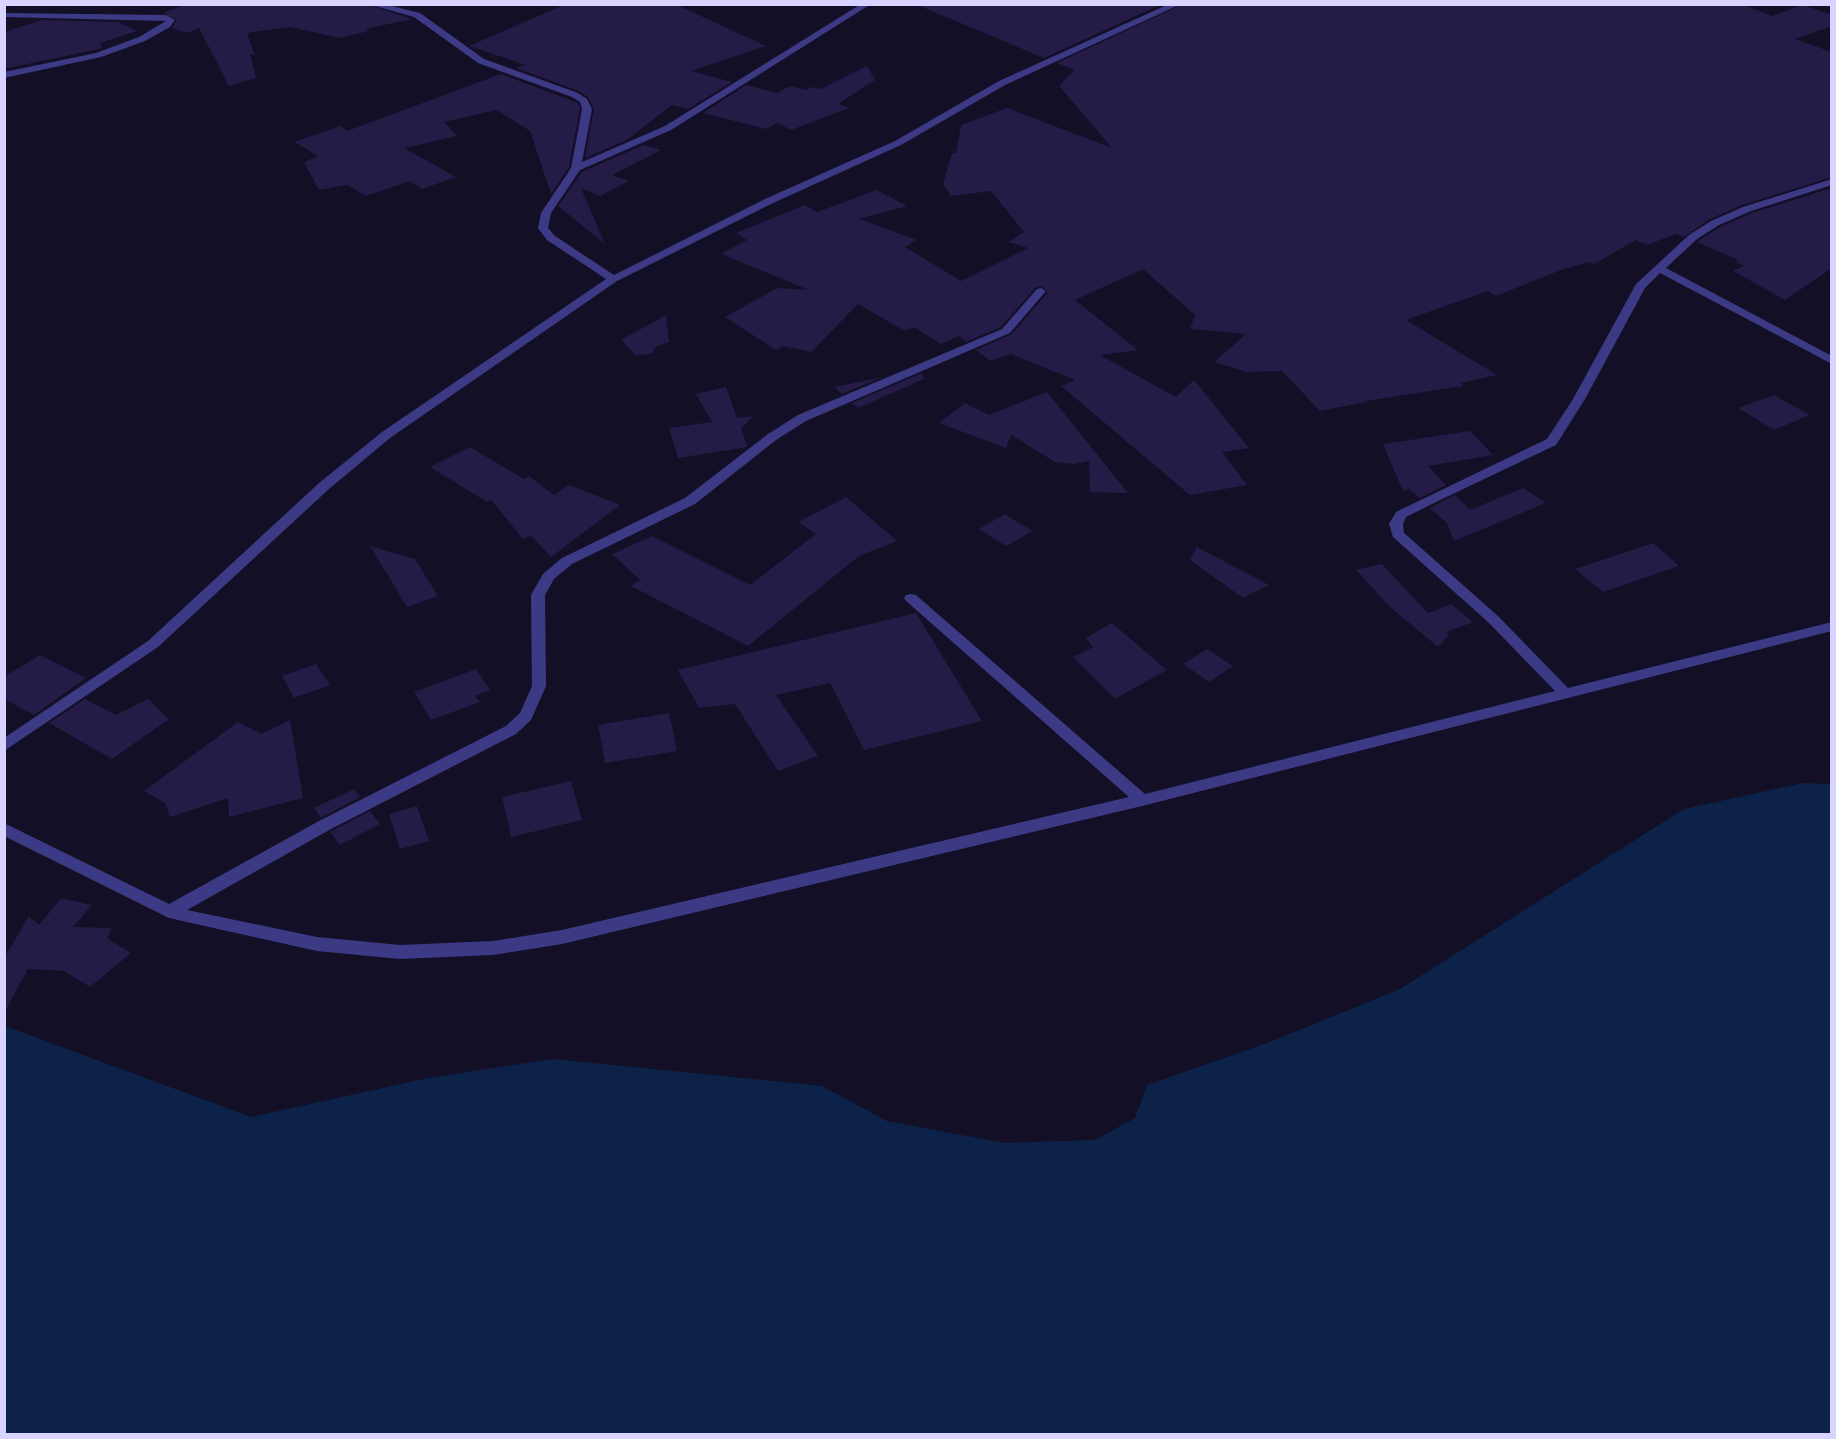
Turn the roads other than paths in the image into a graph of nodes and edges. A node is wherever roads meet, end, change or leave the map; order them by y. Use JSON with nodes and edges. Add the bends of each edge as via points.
{"nodes":[{"id":1,"x":372,"y":4,"type":"edge"},
{"id":2,"x":867,"y":4,"type":"edge"},
{"id":3,"x":1177,"y":4,"type":"edge"},
{"id":4,"x":4,"y":15,"type":"edge"},
{"id":5,"x":4,"y":75,"type":"edge"},
{"id":6,"x":576,"y":168,"type":"junction"},
{"id":7,"x":1832,"y":182,"type":"edge"},
{"id":8,"x":1660,"y":269,"type":"junction"},
{"id":9,"x":613,"y":279,"type":"junction"},
{"id":10,"x":1041,"y":291,"type":"dead end"},
{"id":11,"x":1832,"y":361,"type":"edge"},
{"id":12,"x":911,"y":598,"type":"dead end"},
{"id":13,"x":1832,"y":626,"type":"edge"},
{"id":14,"x":1564,"y":692,"type":"junction"},
{"id":15,"x":4,"y":746,"type":"edge"},
{"id":16,"x":1142,"y":800,"type":"junction"},
{"id":17,"x":4,"y":829,"type":"edge"},
{"id":18,"x":169,"y":912,"type":"junction"}],
"edges":[{"from":1,"to":6,"type":"street","via":[[417,15],[481,61],[584,101],[587,109]]},
{"from":2,"to":6,"type":"street","via":[[668,128]]},
{"from":3,"to":9,"type":"street","via":[[1002,83],[898,143],[769,201]]},
{"from":4,"to":5,"type":"street","via":[[138,16],[171,20],[142,39],[98,55]]},
{"from":6,"to":9,"type":"street","via":[[546,213],[543,228],[551,238]]},
{"from":7,"to":8,"type":"street","via":[[1715,223],[1693,237]]},
{"from":8,"to":11,"type":"street"},
{"from":8,"to":14,"type":"street","via":[[1640,286],[1552,442],[1418,506],[1401,515],[1396,524],[1398,534],[1493,619]]},
{"from":9,"to":15,"type":"street","via":[[386,435],[324,486],[153,644]]},
{"from":10,"to":18,"type":"street","via":[[998,336],[802,418],[690,501],[567,561],[548,577],[538,594],[539,686],[526,716],[511,730],[325,825]]},
{"from":12,"to":16,"type":"street"},
{"from":13,"to":14,"type":"street"},
{"from":14,"to":16,"type":"street"},
{"from":16,"to":18,"type":"street","via":[[562,937],[493,948],[400,952],[317,944]]},
{"from":17,"to":18,"type":"street"}]}
